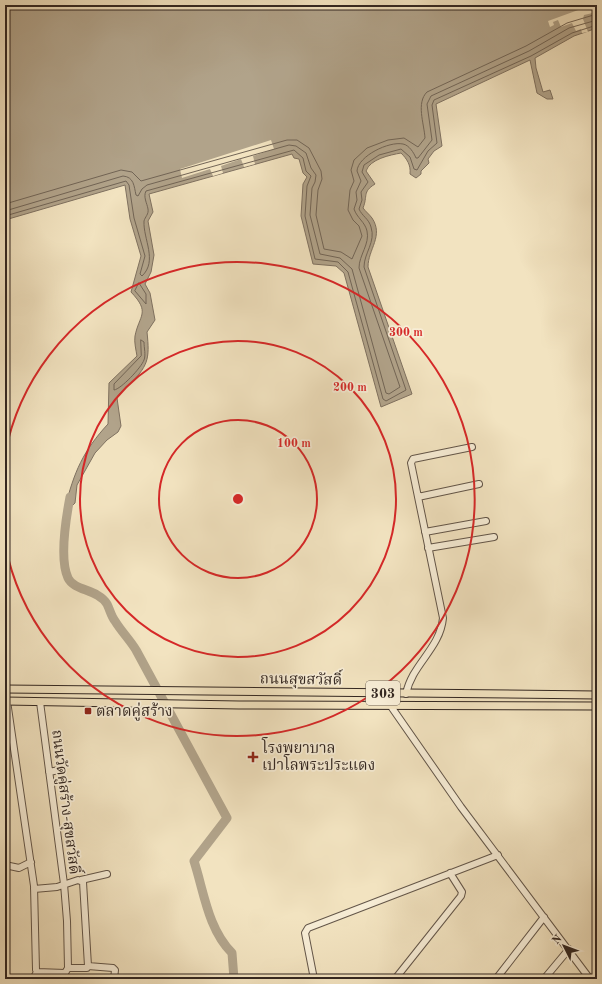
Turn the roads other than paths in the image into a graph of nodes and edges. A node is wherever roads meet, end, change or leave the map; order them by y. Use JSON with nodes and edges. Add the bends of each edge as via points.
{"nodes":[{"id":1,"x":472,"y":447,"type":"dead end"},
{"id":2,"x":479,"y":484,"type":"dead end"},
{"id":3,"x":418,"y":497,"type":"junction"},
{"id":4,"x":486,"y":521,"type":"dead end"},
{"id":5,"x":425,"y":532,"type":"junction"},
{"id":6,"x":494,"y":537,"type":"dead end"},
{"id":7,"x":428,"y":548,"type":"junction"},
{"id":8,"x":5,"y":689,"type":"edge"},
{"id":9,"x":406,"y":694,"type":"junction"},
{"id":10,"x":597,"y":695,"type":"edge"},
{"id":11,"x":6,"y":701,"type":"edge"},
{"id":12,"x":40,"y":702,"type":"junction"},
{"id":13,"x":390,"y":706,"type":"junction"},
{"id":14,"x":597,"y":706,"type":"edge"},
{"id":15,"x":59,"y":770,"type":"dead end"},
{"id":16,"x":49,"y":772,"type":"junction"},
{"id":17,"x":498,"y":855,"type":"junction"},
{"id":18,"x":31,"y":862,"type":"junction"},
{"id":19,"x":5,"y":865,"type":"edge"},
{"id":20,"x":450,"y":873,"type":"junction"},
{"id":21,"x":107,"y":874,"type":"dead end"},
{"id":22,"x":81,"y":880,"type":"junction"},
{"id":23,"x":64,"y":884,"type":"junction"},
{"id":24,"x":34,"y":889,"type":"junction"},
{"id":25,"x":544,"y":917,"type":"junction"},
{"id":26,"x":568,"y":949,"type":"junction"},
{"id":27,"x":88,"y":966,"type":"junction"},
{"id":28,"x":37,"y":972,"type":"junction"},
{"id":29,"x":66,"y":973,"type":"edge"},
{"id":30,"x":33,"y":979,"type":"edge"},
{"id":31,"x":114,"y":979,"type":"edge"},
{"id":32,"x":314,"y":979,"type":"edge"},
{"id":33,"x":395,"y":979,"type":"edge"},
{"id":34,"x":496,"y":979,"type":"edge"},
{"id":35,"x":544,"y":979,"type":"edge"},
{"id":36,"x":590,"y":979,"type":"edge"}],
"edges":[{"from":1,"to":3,"type":"street","via":[[413,459],[411,463]]},
{"from":2,"to":3,"type":"street"},
{"from":3,"to":5,"type":"street"},
{"from":4,"to":5,"type":"street"},
{"from":5,"to":7,"type":"street"},
{"from":6,"to":7,"type":"street"},
{"from":7,"to":9,"type":"street","via":[[443,618],[442,627],[436,642],[409,681]]},
{"from":8,"to":9,"type":"main road","name":"ถนนสุขสวัสดิ์","number":"303"},
{"from":9,"to":10,"type":"main road","name":"ถนนสุขสวัสดิ์","number":"303"},
{"from":11,"to":12,"type":"main road","name":"ถนนสุขสวัสดิ์","number":"303"},
{"from":11,"to":18,"type":"street"},
{"from":12,"to":13,"type":"main road","name":"ถนนสุขสวัสดิ์","number":"303"},
{"from":12,"to":16,"type":"street","name":"ถนนวัดคู่สร้าง-สุขสวัสดิ์"},
{"from":13,"to":14,"type":"main road","name":"ถนนสุขสวัสดิ์","number":"303"},
{"from":13,"to":17,"type":"street","via":[[431,766]]},
{"from":15,"to":16,"type":"street"},
{"from":16,"to":23,"type":"street","name":"ถนนวัดคู่สร้าง-สุขสวัสดิ์"},
{"from":17,"to":20,"type":"street"},
{"from":17,"to":25,"type":"street"},
{"from":18,"to":19,"type":"street","via":[[19,868]]},
{"from":18,"to":24,"type":"street"},
{"from":20,"to":32,"type":"street","via":[[308,928],[305,933]]},
{"from":20,"to":33,"type":"street","via":[[462,892],[461,896]]},
{"from":21,"to":22,"type":"street"},
{"from":22,"to":23,"type":"street","name":"ถนนวัดคู่สร้าง-สุขสวัสดิ์"},
{"from":22,"to":27,"type":"street","name":"ถนนวัดคู่สร้าง-สุขสวัสดิ์"},
{"from":23,"to":24,"type":"street"},
{"from":23,"to":29,"type":"street","via":[[68,921]]},
{"from":24,"to":28,"type":"street"},
{"from":25,"to":26,"type":"street"},
{"from":25,"to":34,"type":"street"},
{"from":26,"to":35,"type":"street"},
{"from":26,"to":36,"type":"street"},
{"from":27,"to":29,"type":"street"},
{"from":27,"to":31,"type":"street","via":[[112,968],[115,970]]},
{"from":28,"to":29,"type":"street"},
{"from":28,"to":30,"type":"street"}]}
